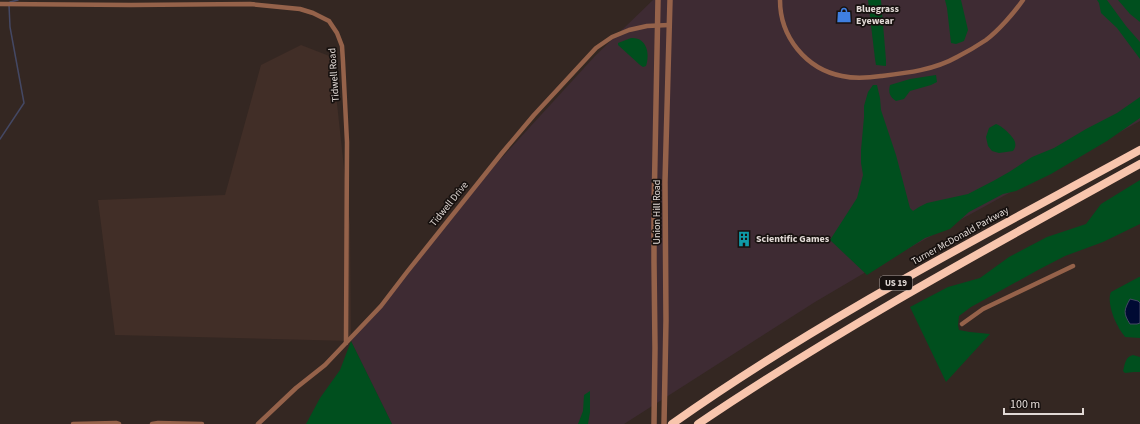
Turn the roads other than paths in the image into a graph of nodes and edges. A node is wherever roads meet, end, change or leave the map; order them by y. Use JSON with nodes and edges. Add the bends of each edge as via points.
{"nodes":[{"id":1,"x":658,"y":0,"type":"edge"},
{"id":2,"x":670,"y":0,"type":"edge"},
{"id":3,"x":780,"y":0,"type":"edge"},
{"id":4,"x":1023,"y":0,"type":"edge"},
{"id":5,"x":0,"y":4,"type":"edge"},
{"id":6,"x":669,"y":25,"type":"junction"},
{"id":7,"x":657,"y":26,"type":"junction"},
{"id":8,"x":1140,"y":149,"type":"edge"},
{"id":9,"x":1140,"y":164,"type":"edge"},
{"id":10,"x":1073,"y":266,"type":"dead end"},
{"id":11,"x":962,"y":324,"type":"dead end"},
{"id":12,"x":346,"y":343,"type":"junction"},
{"id":13,"x":73,"y":424,"type":"edge"},
{"id":14,"x":119,"y":424,"type":"edge"},
{"id":15,"x":152,"y":424,"type":"edge"},
{"id":16,"x":202,"y":424,"type":"edge"},
{"id":17,"x":258,"y":424,"type":"edge"},
{"id":18,"x":654,"y":424,"type":"edge"},
{"id":19,"x":664,"y":424,"type":"edge"},
{"id":20,"x":672,"y":424,"type":"edge"},
{"id":21,"x":698,"y":424,"type":"edge"}],
"edges":[{"from":1,"to":7,"type":"street","name":"Union Hill Road"},
{"from":2,"to":6,"type":"street","name":"Union Hill Road"},
{"from":3,"to":4,"type":"street","via":[[781,17],[785,28],[804,57],[834,74],[860,78],[913,72],[957,57],[986,40],[1000,28]]},
{"from":5,"to":12,"type":"street","name":"Tidwell Road","via":[[250,4],[300,9],[329,21],[337,32],[342,46],[343,62],[347,142]]},
{"from":6,"to":7,"type":"street","name":"Tidwell Drive"},
{"from":6,"to":19,"type":"street","name":"Union Hill Road","via":[[665,182]]},
{"from":7,"to":12,"type":"street","name":"Tidwell Drive","via":[[640,27],[618,34],[591,53],[502,152],[381,306]]},
{"from":7,"to":18,"type":"street","name":"Union Hill Road"},
{"from":8,"to":20,"type":"highway","name":"Turner McDonald Parkway","number":"US 19","via":[[853,308],[765,362]]},
{"from":9,"to":21,"type":"highway","number":"US 19","via":[[861,321],[789,364]]},
{"from":10,"to":11,"type":"street","via":[[983,309]]},
{"from":12,"to":17,"type":"street","name":"Tidwell Drive"},
{"from":13,"to":14,"type":"street"},
{"from":15,"to":16,"type":"street"}]}
